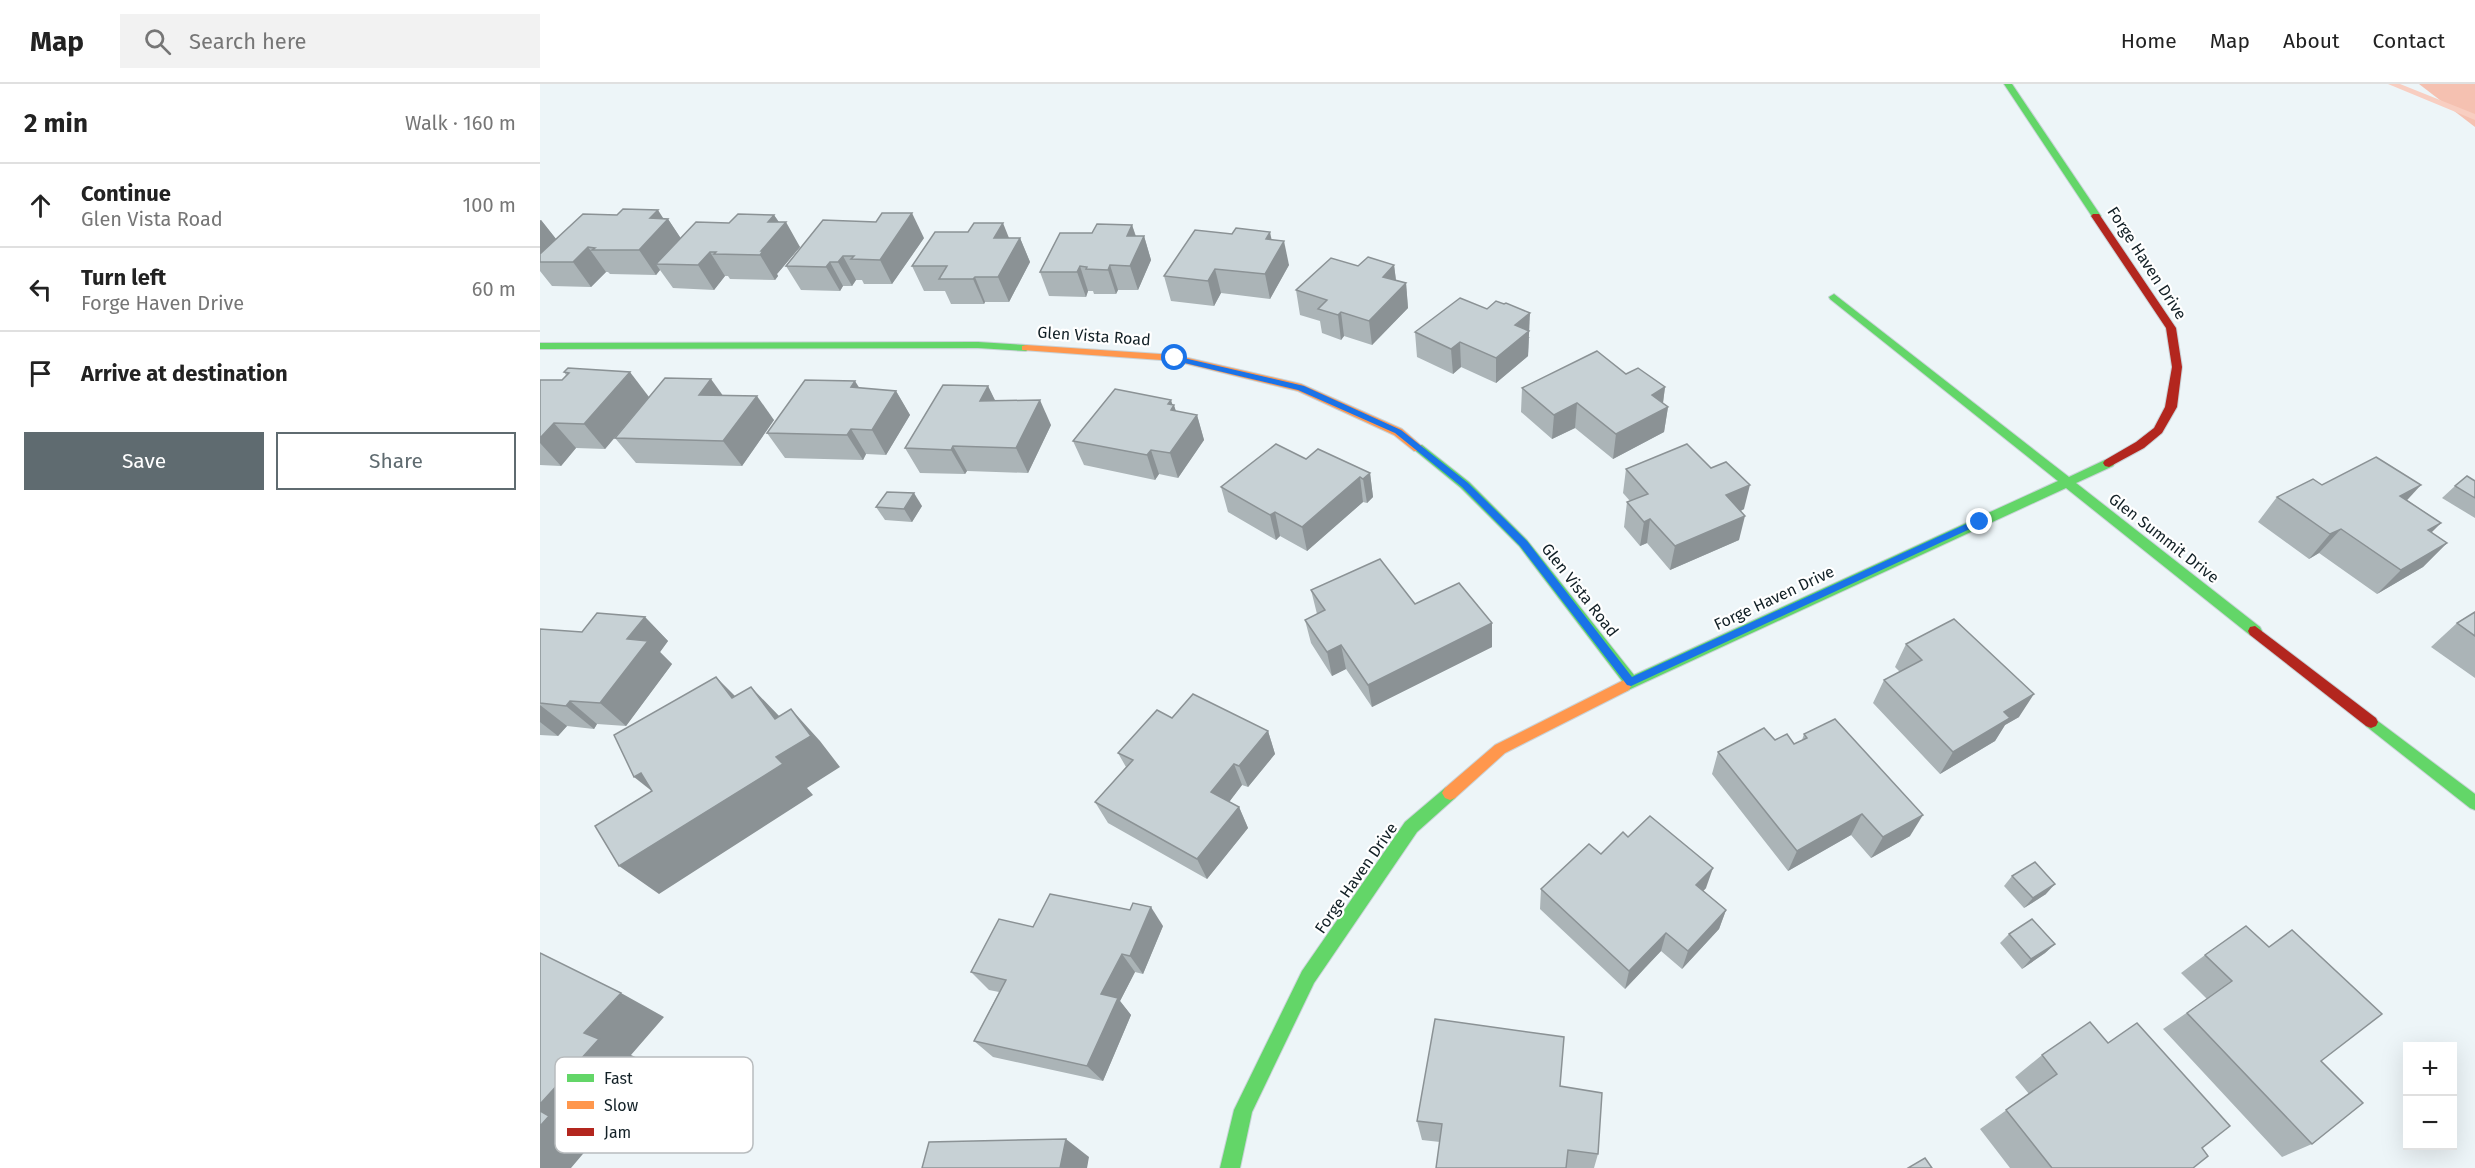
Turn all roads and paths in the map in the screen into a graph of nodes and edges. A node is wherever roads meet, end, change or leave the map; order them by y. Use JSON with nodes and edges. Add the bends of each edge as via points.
{"nodes":[{"id":1,"x":2008,"y":84,"type":"edge"},
{"id":2,"x":1834,"y":297,"type":"dead end"},
{"id":3,"x":540,"y":346,"type":"edge"},
{"id":4,"x":2067,"y":483,"type":"junction"},
{"id":5,"x":1631,"y":682,"type":"junction"},
{"id":6,"x":2475,"y":803,"type":"edge"},
{"id":7,"x":1230,"y":1168,"type":"edge"}],
"edges":[{"from":1,"to":4,"type":"street","name":"Forge Haven Drive","via":[[2171,328],[2177,350],[2178,371],[2169,412],[2158,431],[2128,452]]},
{"from":2,"to":4,"type":"street","name":"Glen Summit Drive"},
{"from":3,"to":5,"type":"street","name":"Glen Vista Road","via":[[978,345],[1175,358],[1301,388],[1398,432],[1465,485],[1523,543]]},
{"from":4,"to":5,"type":"street","name":"Forge Haven Drive"},
{"from":4,"to":6,"type":"street","name":"Glen Summit Drive"},
{"from":5,"to":7,"type":"street","name":"Forge Haven Drive","via":[[1500,749],[1411,827],[1308,977],[1243,1110]]}]}
